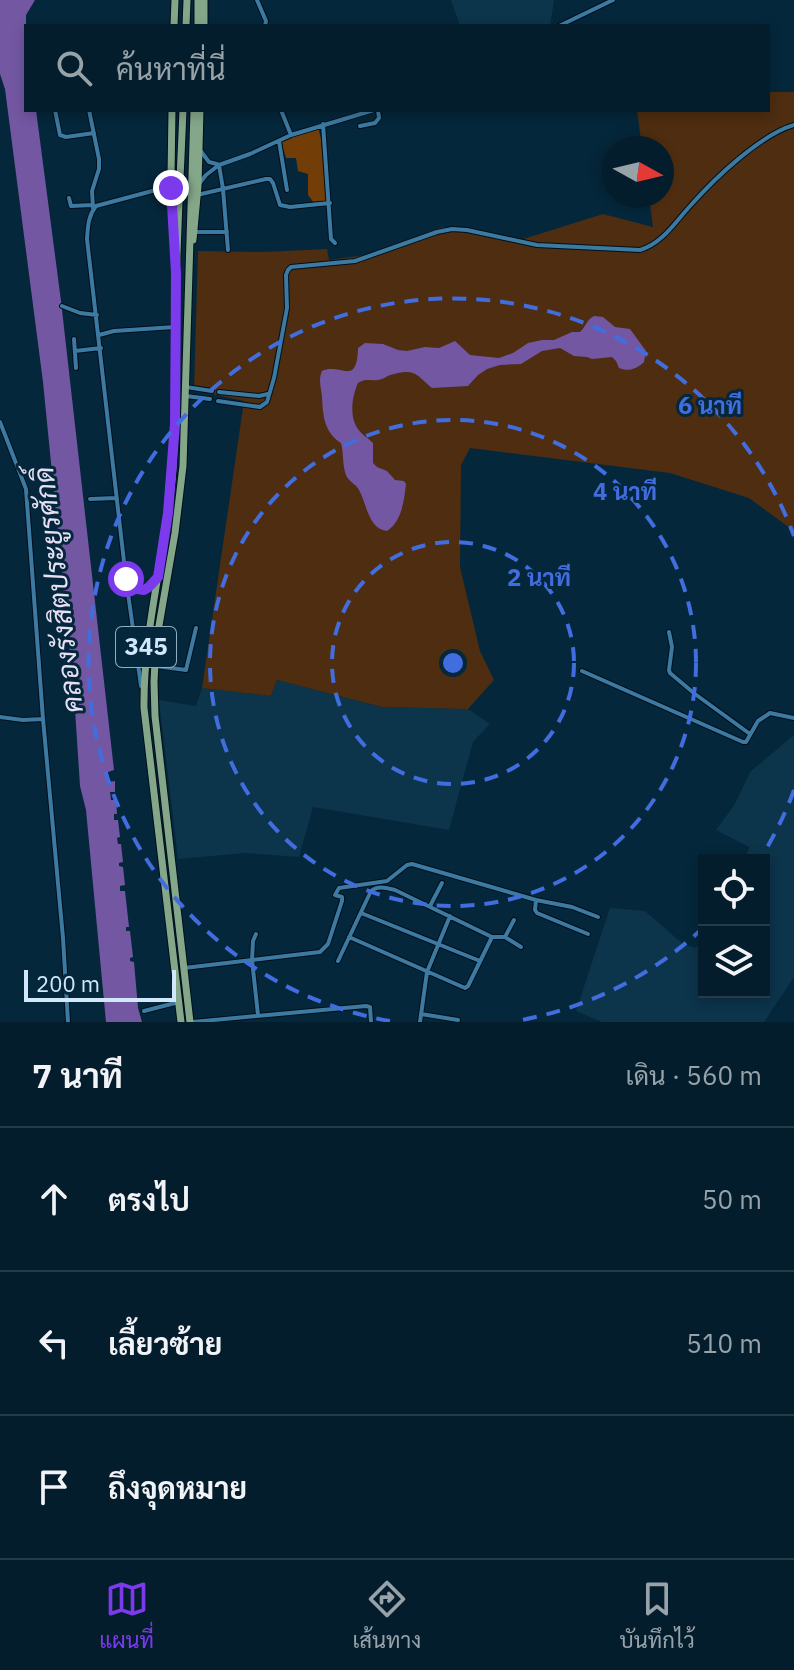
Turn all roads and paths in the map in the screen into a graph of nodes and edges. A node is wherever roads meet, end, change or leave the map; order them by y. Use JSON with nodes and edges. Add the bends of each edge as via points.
{"nodes":[{"id":1,"x":175,"y":0,"type":"edge"},
{"id":2,"x":187,"y":0,"type":"edge"},
{"id":3,"x":201,"y":0,"type":"edge"},
{"id":4,"x":257,"y":0,"type":"edge"},
{"id":5,"x":613,"y":0,"type":"edge"},
{"id":6,"x":174,"y":24,"type":"edge"},
{"id":7,"x":186,"y":24,"type":"edge"},
{"id":8,"x":201,"y":24,"type":"edge"},
{"id":9,"x":201,"y":24,"type":"edge"},
{"id":10,"x":265,"y":24,"type":"edge"},
{"id":11,"x":564,"y":24,"type":"edge"},
{"id":12,"x":55,"y":112,"type":"edge"},
{"id":13,"x":89,"y":112,"type":"edge"},
{"id":14,"x":172,"y":112,"type":"edge"},
{"id":15,"x":183,"y":112,"type":"edge"},
{"id":16,"x":197,"y":112,"type":"edge"},
{"id":17,"x":197,"y":112,"type":"edge"},
{"id":18,"x":282,"y":112,"type":"edge"},
{"id":19,"x":340,"y":112,"type":"edge"},
{"id":20,"x":363,"y":112,"type":"edge"},
{"id":21,"x":377,"y":112,"type":"edge"},
{"id":22,"x":340,"y":120,"type":"junction"},
{"id":23,"x":323,"y":124,"type":"junction"},
{"id":24,"x":794,"y":125,"type":"edge"},
{"id":25,"x":360,"y":126,"type":"dead end"},
{"id":26,"x":94,"y":133,"type":"junction"},
{"id":27,"x":291,"y":135,"type":"junction"},
{"id":28,"x":278,"y":140,"type":"junction"},
{"id":29,"x":199,"y":150,"type":"junction"},
{"id":30,"x":219,"y":165,"type":"junction"},
{"id":31,"x":171,"y":176,"type":"junction"},
{"id":32,"x":223,"y":189,"type":"junction"},
{"id":33,"x":156,"y":190,"type":"junction"},
{"id":34,"x":197,"y":190,"type":"junction"},
{"id":35,"x":287,"y":190,"type":"dead end"},
{"id":36,"x":69,"y":198,"type":"dead end"},
{"id":37,"x":330,"y":203,"type":"junction"},
{"id":38,"x":93,"y":207,"type":"junction"},
{"id":39,"x":172,"y":210,"type":"junction"},
{"id":40,"x":195,"y":232,"type":"junction"},
{"id":41,"x":227,"y":232,"type":"junction"},
{"id":42,"x":335,"y":243,"type":"dead end"},
{"id":43,"x":228,"y":250,"type":"dead end"},
{"id":44,"x":188,"y":272,"type":"junction"},
{"id":45,"x":176,"y":273,"type":"junction"},
{"id":46,"x":62,"y":306,"type":"dead end"},
{"id":47,"x":97,"y":315,"type":"junction"},
{"id":48,"x":175,"y":327,"type":"junction"},
{"id":49,"x":99,"y":335,"type":"junction"},
{"id":50,"x":74,"y":339,"type":"dead end"},
{"id":51,"x":101,"y":348,"type":"junction"},
{"id":52,"x":75,"y":351,"type":"junction"},
{"id":53,"x":76,"y":368,"type":"dead end"},
{"id":54,"x":186,"y":391,"type":"junction"},
{"id":55,"x":212,"y":391,"type":"dead end"},
{"id":56,"x":219,"y":392,"type":"dead end"},
{"id":57,"x":269,"y":393,"type":"junction"},
{"id":58,"x":210,"y":399,"type":"dead end"},
{"id":59,"x":218,"y":401,"type":"dead end"},
{"id":60,"x":0,"y":422,"type":"edge"},
{"id":61,"x":117,"y":498,"type":"junction"},
{"id":62,"x":90,"y":499,"type":"dead end"},
{"id":63,"x":158,"y":577,"type":"junction"},
{"id":64,"x":126,"y":579,"type":"junction"},
{"id":65,"x":196,"y":628,"type":"dead end"},
{"id":66,"x":669,"y":632,"type":"dead end"},
{"id":67,"x":154,"y":666,"type":"junction"},
{"id":68,"x":582,"y":671,"type":"dead end"},
{"id":69,"x":144,"y":708,"type":"junction"},
{"id":70,"x":0,"y":717,"type":"edge"},
{"id":71,"x":794,"y":718,"type":"edge"},
{"id":72,"x":43,"y":719,"type":"junction"},
{"id":73,"x":750,"y":734,"type":"junction"},
{"id":74,"x":442,"y":883,"type":"dead end"},
{"id":75,"x":536,"y":900,"type":"junction"},
{"id":76,"x":430,"y":906,"type":"junction"},
{"id":77,"x":361,"y":913,"type":"junction"},
{"id":78,"x":450,"y":916,"type":"junction"},
{"id":79,"x":598,"y":917,"type":"dead end"},
{"id":80,"x":514,"y":920,"type":"dead end"},
{"id":81,"x":256,"y":934,"type":"dead end"},
{"id":82,"x":588,"y":934,"type":"dead end"},
{"id":83,"x":349,"y":937,"type":"junction"},
{"id":84,"x":492,"y":937,"type":"junction"},
{"id":85,"x":505,"y":937,"type":"junction"},
{"id":86,"x":438,"y":943,"type":"junction"},
{"id":87,"x":521,"y":947,"type":"dead end"},
{"id":88,"x":252,"y":960,"type":"junction"},
{"id":89,"x":338,"y":961,"type":"dead end"},
{"id":90,"x":480,"y":961,"type":"junction"},
{"id":91,"x":184,"y":968,"type":"junction"},
{"id":92,"x":427,"y":972,"type":"junction"},
{"id":93,"x":179,"y":1002,"type":"junction"},
{"id":94,"x":144,"y":1011,"type":"dead end"},
{"id":95,"x":421,"y":1014,"type":"junction"},
{"id":96,"x":258,"y":1015,"type":"junction"},
{"id":97,"x":458,"y":1020,"type":"edge"},
{"id":98,"x":68,"y":1022,"type":"edge"},
{"id":99,"x":181,"y":1022,"type":"edge"},
{"id":100,"x":191,"y":1022,"type":"edge"},
{"id":101,"x":371,"y":1022,"type":"edge"},
{"id":102,"x":420,"y":1022,"type":"edge"}],
"edges":[{"from":1,"to":6,"type":"main road"},
{"from":2,"to":7,"type":"main road"},
{"from":3,"to":8,"type":"main road"},
{"from":3,"to":9,"type":"main road"},
{"from":4,"to":10,"type":"street"},
{"from":5,"to":11,"type":"street"},
{"from":12,"to":26,"type":"street","via":[[60,135]]},
{"from":13,"to":26,"type":"street"},
{"from":14,"to":31,"type":"main road"},
{"from":15,"to":45,"type":"main road","number":"345"},
{"from":16,"to":29,"type":"main road"},
{"from":17,"to":44,"type":"main road","number":"345"},
{"from":18,"to":27,"type":"street"},
{"from":19,"to":22,"type":"street"},
{"from":20,"to":22,"type":"street"},
{"from":21,"to":25,"type":"street","via":[[375,123]]},
{"from":22,"to":23,"type":"street"},
{"from":23,"to":27,"type":"street"},
{"from":23,"to":37,"type":"street"},
{"from":24,"to":57,"type":"street","via":[[750,150],[660,240],[640,250],[537,245],[452,229],[355,261],[291,267]]},
{"from":26,"to":38,"type":"street","via":[[99,169]]},
{"from":27,"to":28,"type":"street"},
{"from":28,"to":30,"type":"street"},
{"from":28,"to":35,"type":"street"},
{"from":29,"to":30,"type":"street"},
{"from":29,"to":34,"type":"main road"},
{"from":30,"to":32,"type":"street"},
{"from":30,"to":34,"type":"street"},
{"from":31,"to":33,"type":"street"},
{"from":31,"to":39,"type":"main road"},
{"from":32,"to":34,"type":"street"},
{"from":32,"to":37,"type":"street","via":[[266,179],[273,183],[280,205]]},
{"from":32,"to":41,"type":"street"},
{"from":33,"to":38,"type":"street"},
{"from":33,"to":39,"type":"street","via":[[171,201]]},
{"from":34,"to":40,"type":"main road"},
{"from":36,"to":38,"type":"street","via":[[71,206]]},
{"from":37,"to":42,"type":"street"},
{"from":38,"to":47,"type":"street","via":[[87,239]]},
{"from":39,"to":45,"type":"main road"},
{"from":40,"to":41,"type":"street"},
{"from":40,"to":44,"type":"main road"},
{"from":41,"to":43,"type":"street"},
{"from":44,"to":54,"type":"main road","number":"345"},
{"from":45,"to":48,"type":"main road","number":"345"},
{"from":46,"to":47,"type":"street"},
{"from":47,"to":49,"type":"street"},
{"from":48,"to":49,"type":"street"},
{"from":48,"to":63,"type":"main road","number":"345","via":[[173,468]]},
{"from":49,"to":51,"type":"street"},
{"from":50,"to":52,"type":"street"},
{"from":51,"to":52,"type":"street"},
{"from":51,"to":61,"type":"street"},
{"from":52,"to":53,"type":"street"},
{"from":54,"to":55,"type":"street"},
{"from":54,"to":58,"type":"street"},
{"from":54,"to":67,"type":"main road","number":"345","via":[[178,509]]},
{"from":56,"to":57,"type":"street"},
{"from":57,"to":59,"type":"street","via":[[260,407]]},
{"from":60,"to":72,"type":"street","via":[[26,489]]},
{"from":61,"to":62,"type":"street"},
{"from":61,"to":64,"type":"street"},
{"from":63,"to":64,"type":"street","via":[[144,590]]},
{"from":63,"to":69,"type":"main road","number":"345","via":[[146,646]]},
{"from":64,"to":69,"type":"street"},
{"from":65,"to":67,"type":"street","via":[[186,670]]},
{"from":66,"to":73,"type":"street","via":[[670,673]]},
{"from":67,"to":91,"type":"main road","number":"345"},
{"from":68,"to":73,"type":"street","via":[[743,742]]},
{"from":69,"to":93,"type":"main road","number":"345"},
{"from":70,"to":72,"type":"street"},
{"from":71,"to":73,"type":"street","via":[[770,713]]},
{"from":72,"to":98,"type":"street"},
{"from":74,"to":76,"type":"street"},
{"from":75,"to":79,"type":"street"},
{"from":75,"to":82,"type":"street","via":[[537,913]]},
{"from":75,"to":88,"type":"street","via":[[407,865],[387,881],[339,888],[335,895],[342,901],[325,949]]},
{"from":76,"to":77,"type":"street","via":[[380,887],[371,891]]},
{"from":76,"to":78,"type":"street"},
{"from":77,"to":83,"type":"street"},
{"from":77,"to":86,"type":"street"},
{"from":78,"to":84,"type":"street"},
{"from":78,"to":86,"type":"street"},
{"from":80,"to":85,"type":"street"},
{"from":81,"to":88,"type":"street"},
{"from":83,"to":89,"type":"street"},
{"from":83,"to":92,"type":"street"},
{"from":84,"to":85,"type":"street"},
{"from":84,"to":90,"type":"street"},
{"from":85,"to":87,"type":"street"},
{"from":86,"to":90,"type":"street"},
{"from":86,"to":92,"type":"street"},
{"from":88,"to":91,"type":"street"},
{"from":88,"to":96,"type":"street"},
{"from":90,"to":92,"type":"street","via":[[465,988]]},
{"from":91,"to":100,"type":"main road","number":"345"},
{"from":92,"to":95,"type":"street"},
{"from":93,"to":94,"type":"street"},
{"from":93,"to":99,"type":"main road","number":"345"},
{"from":95,"to":97,"type":"street"},
{"from":95,"to":102,"type":"street"},
{"from":96,"to":100,"type":"street"},
{"from":96,"to":101,"type":"street","via":[[366,1006]]}]}
